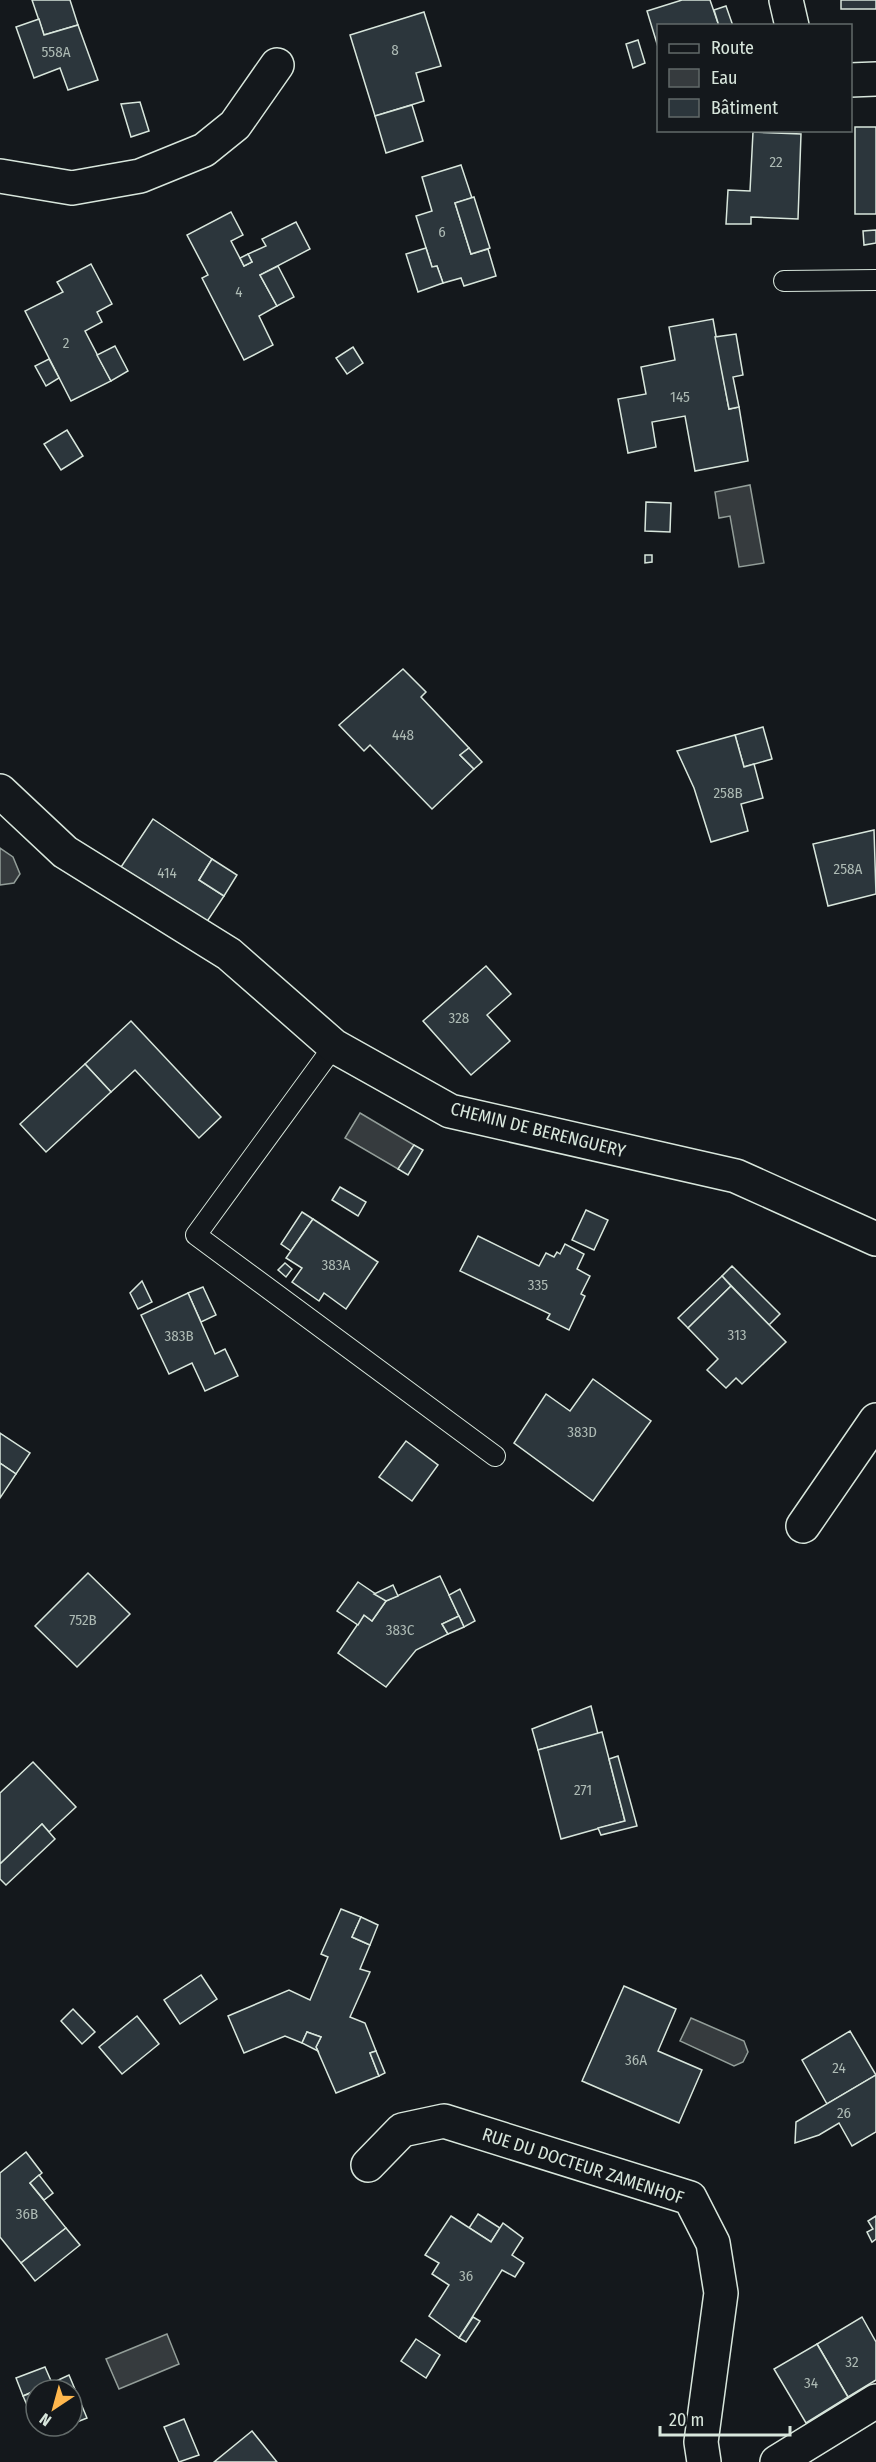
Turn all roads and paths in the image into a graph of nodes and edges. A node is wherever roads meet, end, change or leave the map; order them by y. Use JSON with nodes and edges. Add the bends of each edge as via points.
{"nodes":[{"id":1,"x":786,"y":0,"type":"edge"},
{"id":2,"x":792,"y":24,"type":"edge"},
{"id":3,"x":277,"y":65,"type":"dead end"},
{"id":4,"x":852,"y":80,"type":"edge"},
{"id":5,"x":876,"y":80,"type":"edge"},
{"id":6,"x":0,"y":176,"type":"edge"},
{"id":7,"x":876,"y":280,"type":"edge"},
{"id":8,"x":784,"y":281,"type":"dead end"},
{"id":9,"x":0,"y":791,"type":"edge"},
{"id":10,"x":334,"y":1046,"type":"junction"},
{"id":11,"x":876,"y":1239,"type":"edge"},
{"id":12,"x":876,"y":1420,"type":"edge"},
{"id":13,"x":495,"y":1456,"type":"dead end"},
{"id":14,"x":803,"y":1526,"type":"dead end"},
{"id":15,"x":368,"y":2165,"type":"dead end"},
{"id":16,"x":876,"y":2401,"type":"edge"},
{"id":17,"x":705,"y":2462,"type":"edge"},
{"id":18,"x":777,"y":2462,"type":"edge"}],
"edges":[{"from":1,"to":2,"type":"street"},
{"from":3,"to":6,"type":"street","via":[[235,125],[204,150],[140,176],[72,188]]},
{"from":4,"to":5,"type":"street"},
{"from":7,"to":8,"type":"lane"},
{"from":9,"to":10,"type":"street","name":"CHEMIN DE BERENGUERY","via":[[65,852],[228,954]]},
{"from":10,"to":11,"type":"street","name":"CHEMIN DE BERENGUERY","via":[[450,1111],[736,1176]]},
{"from":10,"to":13,"type":"lane","via":[[195,1235]]},
{"from":12,"to":14,"type":"street"},
{"from":15,"to":17,"type":"street","name":"RUE DU DOCTEUR ZAMENHOF","via":[[402,2130],[444,2121],[690,2198],[713,2242],[721,2293],[701,2442]]},
{"from":16,"to":18,"type":"street"}]}
